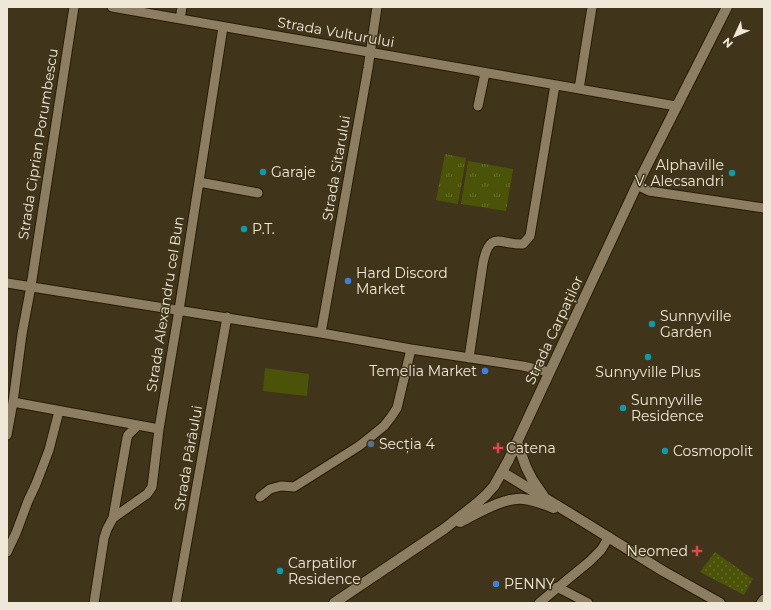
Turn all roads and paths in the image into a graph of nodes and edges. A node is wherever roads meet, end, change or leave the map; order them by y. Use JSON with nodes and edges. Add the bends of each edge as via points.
{"nodes":[{"id":1,"x":74,"y":7,"type":"edge"},
{"id":2,"x":112,"y":7,"type":"edge"},
{"id":3,"x":182,"y":7,"type":"edge"},
{"id":4,"x":376,"y":7,"type":"edge"},
{"id":5,"x":592,"y":7,"type":"edge"},
{"id":6,"x":727,"y":7,"type":"edge"},
{"id":7,"x":180,"y":19,"type":"junction"},
{"id":8,"x":223,"y":27,"type":"junction"},
{"id":9,"x":370,"y":52,"type":"junction"},
{"id":10,"x":485,"y":73,"type":"junction"},
{"id":11,"x":555,"y":85,"type":"junction"},
{"id":12,"x":579,"y":89,"type":"junction"},
{"id":13,"x":478,"y":106,"type":"dead end"},
{"id":14,"x":676,"y":106,"type":"junction"},
{"id":15,"x":199,"y":182,"type":"junction"},
{"id":16,"x":637,"y":185,"type":"junction"},
{"id":17,"x":258,"y":193,"type":"dead end"},
{"id":18,"x":764,"y":208,"type":"edge"},
{"id":19,"x":7,"y":282,"type":"edge"},
{"id":20,"x":31,"y":286,"type":"junction"},
{"id":21,"x":179,"y":310,"type":"junction"},
{"id":22,"x":227,"y":317,"type":"junction"},
{"id":23,"x":322,"y":333,"type":"junction"},
{"id":24,"x":410,"y":349,"type":"junction"},
{"id":25,"x":469,"y":358,"type":"junction"},
{"id":26,"x":550,"y":372,"type":"junction"},
{"id":27,"x":13,"y":402,"type":"junction"},
{"id":28,"x":59,"y":411,"type":"junction"},
{"id":29,"x":136,"y":426,"type":"junction"},
{"id":30,"x":159,"y":429,"type":"junction"},
{"id":31,"x":7,"y":435,"type":"edge"},
{"id":32,"x":517,"y":442,"type":"junction"},
{"id":33,"x":502,"y":472,"type":"junction"},
{"id":34,"x":260,"y":497,"type":"dead end"},
{"id":35,"x":545,"y":498,"type":"junction"},
{"id":36,"x":571,"y":514,"type":"junction"},
{"id":37,"x":113,"y":518,"type":"junction"},
{"id":38,"x":444,"y":529,"type":"junction"},
{"id":39,"x":609,"y":537,"type":"junction"},
{"id":40,"x":7,"y":552,"type":"edge"},
{"id":41,"x":557,"y":588,"type":"junction"},
{"id":42,"x":764,"y":599,"type":"edge"},
{"id":43,"x":94,"y":603,"type":"edge"},
{"id":44,"x":176,"y":603,"type":"edge"},
{"id":45,"x":334,"y":603,"type":"edge"},
{"id":46,"x":539,"y":603,"type":"edge"},
{"id":47,"x":588,"y":603,"type":"edge"},
{"id":48,"x":720,"y":603,"type":"edge"},
{"id":49,"x":762,"y":603,"type":"edge"}],
"edges":[{"from":1,"to":20,"type":"street","name":"Strada Ciprian Porumbescu"},
{"from":2,"to":7,"type":"street","name":"Strada Vulturului"},
{"from":3,"to":7,"type":"street"},
{"from":4,"to":9,"type":"street","name":"Strada Sitarului"},
{"from":5,"to":12,"type":"street"},
{"from":6,"to":14,"type":"main road","name":"Strada Carpaților"},
{"from":7,"to":8,"type":"street","name":"Strada Vulturului"},
{"from":8,"to":9,"type":"street","name":"Strada Vulturului"},
{"from":8,"to":15,"type":"street","name":"Strada Alexandru cel Bun"},
{"from":9,"to":10,"type":"street","name":"Strada Vulturului"},
{"from":9,"to":23,"type":"street","name":"Strada Sitarului"},
{"from":10,"to":11,"type":"street","name":"Strada Vulturului"},
{"from":10,"to":13,"type":"street"},
{"from":11,"to":12,"type":"street","name":"Strada Vulturului"},
{"from":11,"to":25,"type":"street","via":[[530,236],[523,244],[501,240],[489,245],[484,256]]},
{"from":12,"to":14,"type":"street","name":"Strada Vulturului"},
{"from":14,"to":16,"type":"main road","name":"Strada Carpaților"},
{"from":15,"to":17,"type":"street"},
{"from":15,"to":21,"type":"street","name":"Strada Alexandru cel Bun"},
{"from":16,"to":18,"type":"street","via":[[649,191]]},
{"from":16,"to":26,"type":"main road","name":"Strada Carpaților"},
{"from":19,"to":20,"type":"street"},
{"from":20,"to":21,"type":"street"},
{"from":20,"to":27,"type":"street"},
{"from":21,"to":22,"type":"street"},
{"from":21,"to":30,"type":"street","name":"Strada Alexandru cel Bun"},
{"from":22,"to":23,"type":"street"},
{"from":22,"to":44,"type":"street","name":"Strada Pârâului"},
{"from":23,"to":24,"type":"street"},
{"from":24,"to":25,"type":"street"},
{"from":24,"to":34,"type":"street","via":[[397,408],[384,426],[359,446],[294,487],[281,486]]},
{"from":25,"to":26,"type":"street"},
{"from":26,"to":32,"type":"main road","name":"Strada Carpaților"},
{"from":27,"to":28,"type":"street"},
{"from":27,"to":31,"type":"street"},
{"from":28,"to":29,"type":"street"},
{"from":28,"to":40,"type":"street","via":[[49,450]]},
{"from":29,"to":30,"type":"street"},
{"from":29,"to":37,"type":"street","name":"Strada Alexandru cel Bun","via":[[127,438]]},
{"from":30,"to":37,"type":"street","name":"Strada Alexandru cel Bun","via":[[152,487]]},
{"from":32,"to":33,"type":"main road","name":"Strada Carpaților"},
{"from":32,"to":35,"type":"main road","via":[[532,479]]},
{"from":33,"to":35,"type":"main road"},
{"from":33,"to":38,"type":"main road","name":"Strada Carpaților","via":[[486,495]]},
{"from":35,"to":36,"type":"main road"},
{"from":36,"to":38,"type":"main road","via":[[531,500],[516,498]]},
{"from":36,"to":39,"type":"main road"},
{"from":37,"to":43,"type":"street","name":"Strada Alexandru cel Bun","via":[[104,538]]},
{"from":38,"to":45,"type":"main road","name":"Strada Carpaților"},
{"from":39,"to":41,"type":"street","via":[[590,561]]},
{"from":39,"to":48,"type":"main road"},
{"from":41,"to":46,"type":"street"},
{"from":41,"to":47,"type":"street"},
{"from":42,"to":49,"type":"street"}]}
